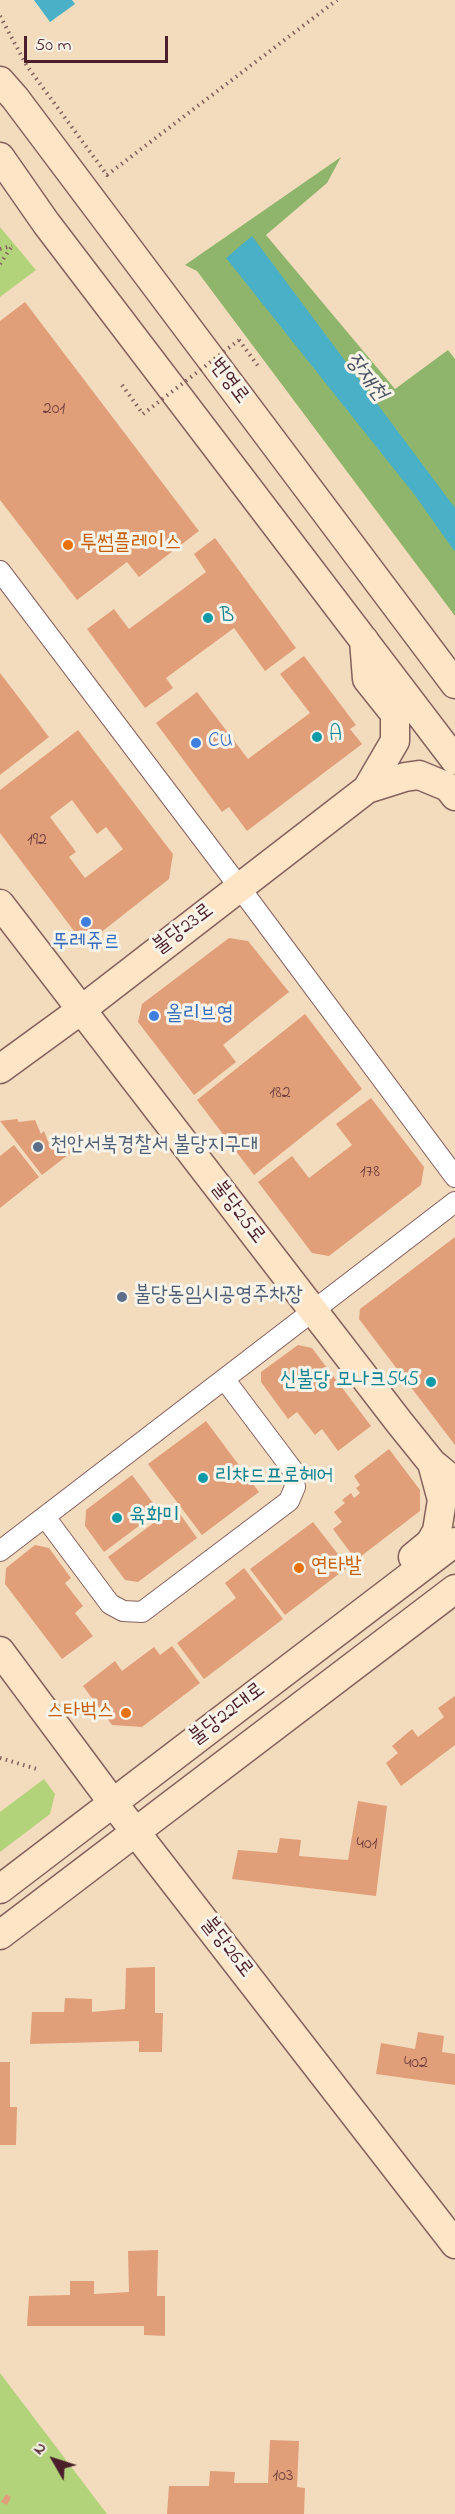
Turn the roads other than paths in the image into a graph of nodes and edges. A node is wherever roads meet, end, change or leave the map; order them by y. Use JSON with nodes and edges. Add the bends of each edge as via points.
{"nodes":[{"id":1,"x":0,"y":73,"type":"edge"},
{"id":2,"x":8,"y":90,"type":"edge"},
{"id":3,"x":0,"y":157,"type":"edge"},
{"id":4,"x":0,"y":571,"type":"edge"},
{"id":5,"x":364,"y":640,"type":"junction"},
{"id":6,"x":455,"y":684,"type":"edge"},
{"id":7,"x":455,"y":760,"type":"edge"},
{"id":8,"x":367,"y":789,"type":"junction"},
{"id":9,"x":455,"y":796,"type":"edge"},
{"id":10,"x":240,"y":888,"type":"junction"},
{"id":11,"x":0,"y":904,"type":"edge"},
{"id":12,"x":81,"y":1010,"type":"junction"},
{"id":13,"x":0,"y":1069,"type":"edge"},
{"id":14,"x":455,"y":1176,"type":"edge"},
{"id":15,"x":455,"y":1202,"type":"edge"},
{"id":16,"x":313,"y":1313,"type":"junction"},
{"id":17,"x":225,"y":1380,"type":"junction"},
{"id":18,"x":432,"y":1463,"type":"junction"},
{"id":19,"x":455,"y":1482,"type":"edge"},
{"id":20,"x":45,"y":1517,"type":"junction"},
{"id":21,"x":455,"y":1542,"type":"edge"},
{"id":22,"x":0,"y":1551,"type":"edge"},
{"id":23,"x":455,"y":1589,"type":"edge"},
{"id":24,"x":381,"y":1598,"type":"junction"},
{"id":25,"x":455,"y":1609,"type":"edge"},
{"id":26,"x":407,"y":1625,"type":"junction"},
{"id":27,"x":0,"y":1651,"type":"edge"},
{"id":28,"x":113,"y":1803,"type":"junction"},
{"id":29,"x":135,"y":1831,"type":"junction"},
{"id":30,"x":0,"y":1889,"type":"edge"},
{"id":31,"x":0,"y":1935,"type":"edge"},
{"id":32,"x":455,"y":2244,"type":"edge"}],
"edges":[{"from":1,"to":2,"type":"main road","name":"번영로"},
{"from":2,"to":6,"type":"main road","name":"번영로"},
{"from":3,"to":5,"type":"main road"},
{"from":4,"to":10,"type":"street"},
{"from":5,"to":7,"type":"main road"},
{"from":5,"to":8,"type":"main road","via":[[367,679],[395,714],[395,741]]},
{"from":8,"to":9,"type":"main road","via":[[419,775],[448,787]]},
{"from":8,"to":10,"type":"main road","name":"불당23로"},
{"from":10,"to":12,"type":"main road","name":"불당23로"},
{"from":10,"to":14,"type":"street"},
{"from":11,"to":12,"type":"main road","name":"불당25로"},
{"from":12,"to":13,"type":"main road","name":"불당23로"},
{"from":12,"to":16,"type":"main road","name":"불당25로"},
{"from":15,"to":16,"type":"street"},
{"from":16,"to":17,"type":"street"},
{"from":16,"to":18,"type":"main road","name":"불당25로"},
{"from":17,"to":20,"type":"street"},
{"from":17,"to":20,"type":"street","via":[[292,1469],[295,1487],[290,1501],[142,1612],[123,1611],[110,1604]]},
{"from":18,"to":19,"type":"main road"},
{"from":18,"to":24,"type":"main road","via":[[442,1500],[437,1531],[430,1543],[391,1574]]},
{"from":20,"to":22,"type":"street"},
{"from":21,"to":24,"type":"main road","name":"불당22대로"},
{"from":23,"to":26,"type":"main road","name":"불당22대로"},
{"from":24,"to":28,"type":"main road","name":"불당22대로"},
{"from":25,"to":26,"type":"main road","via":[[431,1627]]},
{"from":26,"to":29,"type":"main road","name":"불당22대로"},
{"from":27,"to":28,"type":"main road","name":"불당26로"},
{"from":28,"to":29,"type":"main road","name":"불당26로"},
{"from":28,"to":30,"type":"main road","name":"불당22대로"},
{"from":29,"to":31,"type":"main road","name":"불당22대로"},
{"from":29,"to":32,"type":"main road","name":"불당26로"}]}
